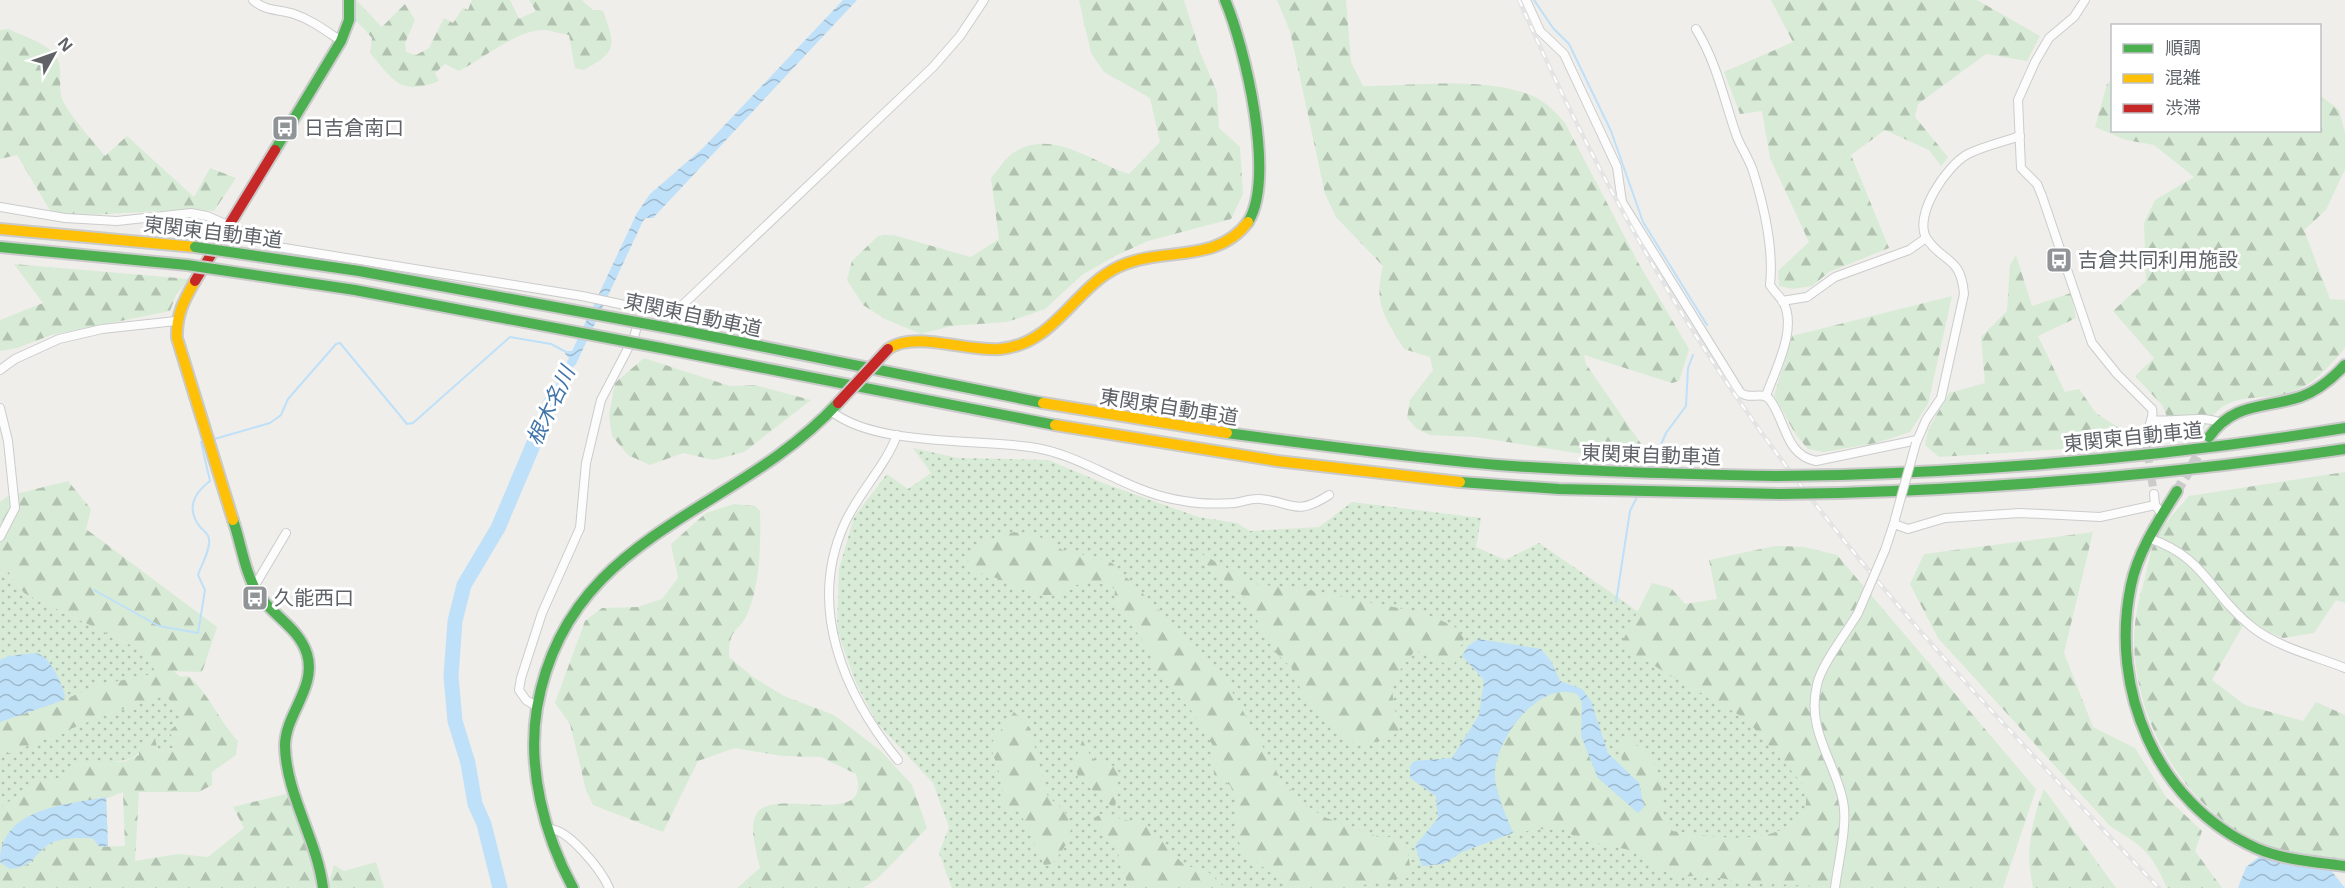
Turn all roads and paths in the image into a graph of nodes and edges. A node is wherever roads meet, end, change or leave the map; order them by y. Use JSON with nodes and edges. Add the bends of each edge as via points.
{"nodes":[{"id":1,"x":253,"y":0,"type":"edge"},
{"id":2,"x":349,"y":0,"type":"edge"},
{"id":3,"x":984,"y":0,"type":"edge"},
{"id":4,"x":1225,"y":0,"type":"edge"},
{"id":5,"x":1526,"y":0,"type":"edge"},
{"id":6,"x":2085,"y":0,"type":"edge"},
{"id":7,"x":1696,"y":29,"type":"dead end"},
{"id":8,"x":341,"y":41,"type":"junction"},
{"id":9,"x":2020,"y":136,"type":"junction"},
{"id":10,"x":0,"y":207,"type":"edge"},
{"id":11,"x":228,"y":225,"type":"junction"},
{"id":12,"x":0,"y":229,"type":"edge"},
{"id":13,"x":1926,"y":238,"type":"junction"},
{"id":14,"x":0,"y":247,"type":"edge"},
{"id":15,"x":1782,"y":301,"type":"junction"},
{"id":16,"x":642,"y":309,"type":"junction"},
{"id":17,"x":176,"y":321,"type":"junction"},
{"id":18,"x":15,"y":358,"type":"junction"},
{"id":19,"x":0,"y":360,"type":"edge"},
{"id":20,"x":2345,"y":365,"type":"edge"},
{"id":21,"x":0,"y":370,"type":"edge"},
{"id":22,"x":1766,"y":396,"type":"junction"},
{"id":23,"x":834,"y":407,"type":"junction"},
{"id":24,"x":0,"y":408,"type":"edge"},
{"id":25,"x":2151,"y":420,"type":"junction"},
{"id":26,"x":2219,"y":422,"type":"junction"},
{"id":27,"x":2344,"y":428,"type":"edge"},
{"id":28,"x":897,"y":435,"type":"junction"},
{"id":29,"x":2208,"y":438,"type":"tunnel mouth"},
{"id":30,"x":1916,"y":442,"type":"junction"},
{"id":31,"x":2146,"y":443,"type":"tunnel mouth"},
{"id":32,"x":2345,"y":449,"type":"edge"},
{"id":33,"x":2177,"y":491,"type":"tunnel mouth"},
{"id":34,"x":2154,"y":494,"type":"tunnel mouth"},
{"id":35,"x":1329,"y":495,"type":"dead end"},
{"id":36,"x":2158,"y":510,"type":"junction"},
{"id":37,"x":1894,"y":521,"type":"junction"},
{"id":38,"x":286,"y":534,"type":"dead end"},
{"id":39,"x":0,"y":537,"type":"edge"},
{"id":40,"x":2148,"y":538,"type":"junction"},
{"id":41,"x":254,"y":587,"type":"junction"},
{"id":42,"x":2345,"y":668,"type":"edge"},
{"id":43,"x":536,"y":706,"type":"junction"},
{"id":44,"x":898,"y":760,"type":"dead end"},
{"id":45,"x":549,"y":829,"type":"junction"},
{"id":46,"x":2345,"y":866,"type":"edge"},
{"id":47,"x":323,"y":888,"type":"edge"},
{"id":48,"x":573,"y":888,"type":"edge"},
{"id":49,"x":609,"y":888,"type":"edge"},
{"id":50,"x":1835,"y":888,"type":"edge"}],
"edges":[{"from":1,"to":8,"type":"street","via":[[265,9],[313,22]]},
{"from":2,"to":8,"type":"main road","via":[[349,20]]},
{"from":3,"to":16,"type":"street","via":[[933,67],[672,315]]},
{"from":4,"to":23,"type":"main road","bridge":true,"via":[[1246,54],[1252,85],[1259,183],[1257,205],[1248,224],[1225,244],[1141,257],[1115,269],[1060,321],[1027,343],[1010,348],[981,348],[903,340],[888,349]]},
{"from":5,"to":22,"type":"street","via":[[1540,31],[1564,54],[1617,167],[1622,202],[1740,392],[1749,397]]},
{"from":6,"to":9,"type":"street","via":[[2074,17],[2049,38],[2035,62],[2018,100]]},
{"from":7,"to":15,"type":"street","via":[[1717,73],[1738,139],[1753,171],[1766,224],[1770,285]]},
{"from":8,"to":11,"type":"main road"},
{"from":9,"to":13,"type":"street","via":[[1968,154],[1947,172],[1925,212]]},
{"from":9,"to":25,"type":"street","via":[[2021,168],[2042,195],[2089,336],[2113,369],[2152,409]]},
{"from":10,"to":11,"type":"street","via":[[65,218],[117,221],[191,213]]},
{"from":11,"to":16,"type":"street","via":[[278,247]]},
{"from":11,"to":17,"type":"main road"},
{"from":12,"to":27,"type":"main road","name":"東関東自動車道","bridge":true,"via":[[195,247],[359,271],[680,330],[1073,410],[1318,448],[1452,461],[1590,471],[1841,475],[1965,470],[2160,453]]},
{"from":13,"to":15,"type":"street","via":[[1909,250],[1835,277],[1807,297]]},
{"from":13,"to":30,"type":"street","via":[[1958,269],[1964,294],[1941,398]]},
{"from":14,"to":32,"type":"main road","name":"東関東自動車道","bridge":true,"via":[[187,265],[356,290],[872,390],[1242,456],[1485,484],[1839,494],[2107,478]]},
{"from":15,"to":22,"type":"street","via":[[1787,332]]},
{"from":16,"to":43,"type":"street","via":[[634,337],[601,400],[586,463],[580,528],[538,622],[521,678],[519,690]]},
{"from":17,"to":18,"type":"street","via":[[73,335]]},
{"from":17,"to":41,"type":"main road","via":[[177,338]]},
{"from":18,"to":19,"type":"street"},
{"from":18,"to":21,"type":"street"},
{"from":20,"to":26,"type":"main road","via":[[2329,381],[2305,395],[2236,409]]},
{"from":22,"to":30,"type":"street","via":[[1793,447],[1809,460]]},
{"from":23,"to":28,"type":"street","via":[[856,426]]},
{"from":23,"to":43,"type":"main road","via":[[756,471],[637,545],[603,574],[565,624],[551,654]]},
{"from":24,"to":39,"type":"street","via":[[8,441],[15,508]]},
{"from":25,"to":26,"type":"street","via":[[2172,423],[2207,418]]},
{"from":25,"to":31,"type":"street"},
{"from":26,"to":29,"type":"main road"},
{"from":28,"to":35,"type":"street","via":[[1054,451],[1183,501],[1232,503],[1255,498],[1296,508]]},
{"from":28,"to":44,"type":"street","via":[[858,498],[837,543],[828,615],[833,641],[851,687],[875,732]]},
{"from":30,"to":37,"type":"street","bridge":true},
{"from":33,"to":36,"type":"main road"},
{"from":34,"to":36,"type":"street"},
{"from":36,"to":37,"type":"street","via":[[2100,517],[2020,513],[1946,518],[1908,529]]},
{"from":36,"to":40,"type":"main road"},
{"from":37,"to":50,"type":"street","bridge":true,"via":[[1858,613],[1816,684],[1818,735],[1843,800]]},
{"from":38,"to":41,"type":"street"},
{"from":40,"to":42,"type":"street","via":[[2187,556],[2231,609],[2254,628]]},
{"from":40,"to":46,"type":"main road","via":[[2126,610],[2126,675],[2136,716],[2157,758],[2185,796],[2228,833],[2256,848],[2283,856]]},
{"from":41,"to":47,"type":"main road","via":[[264,604],[298,636],[310,665],[308,684],[288,730],[285,750],[299,810],[320,865]]},
{"from":43,"to":45,"type":"main road","via":[[535,765]]},
{"from":45,"to":48,"type":"main road"},
{"from":45,"to":49,"type":"street","via":[[560,830],[572,841]]}]}
